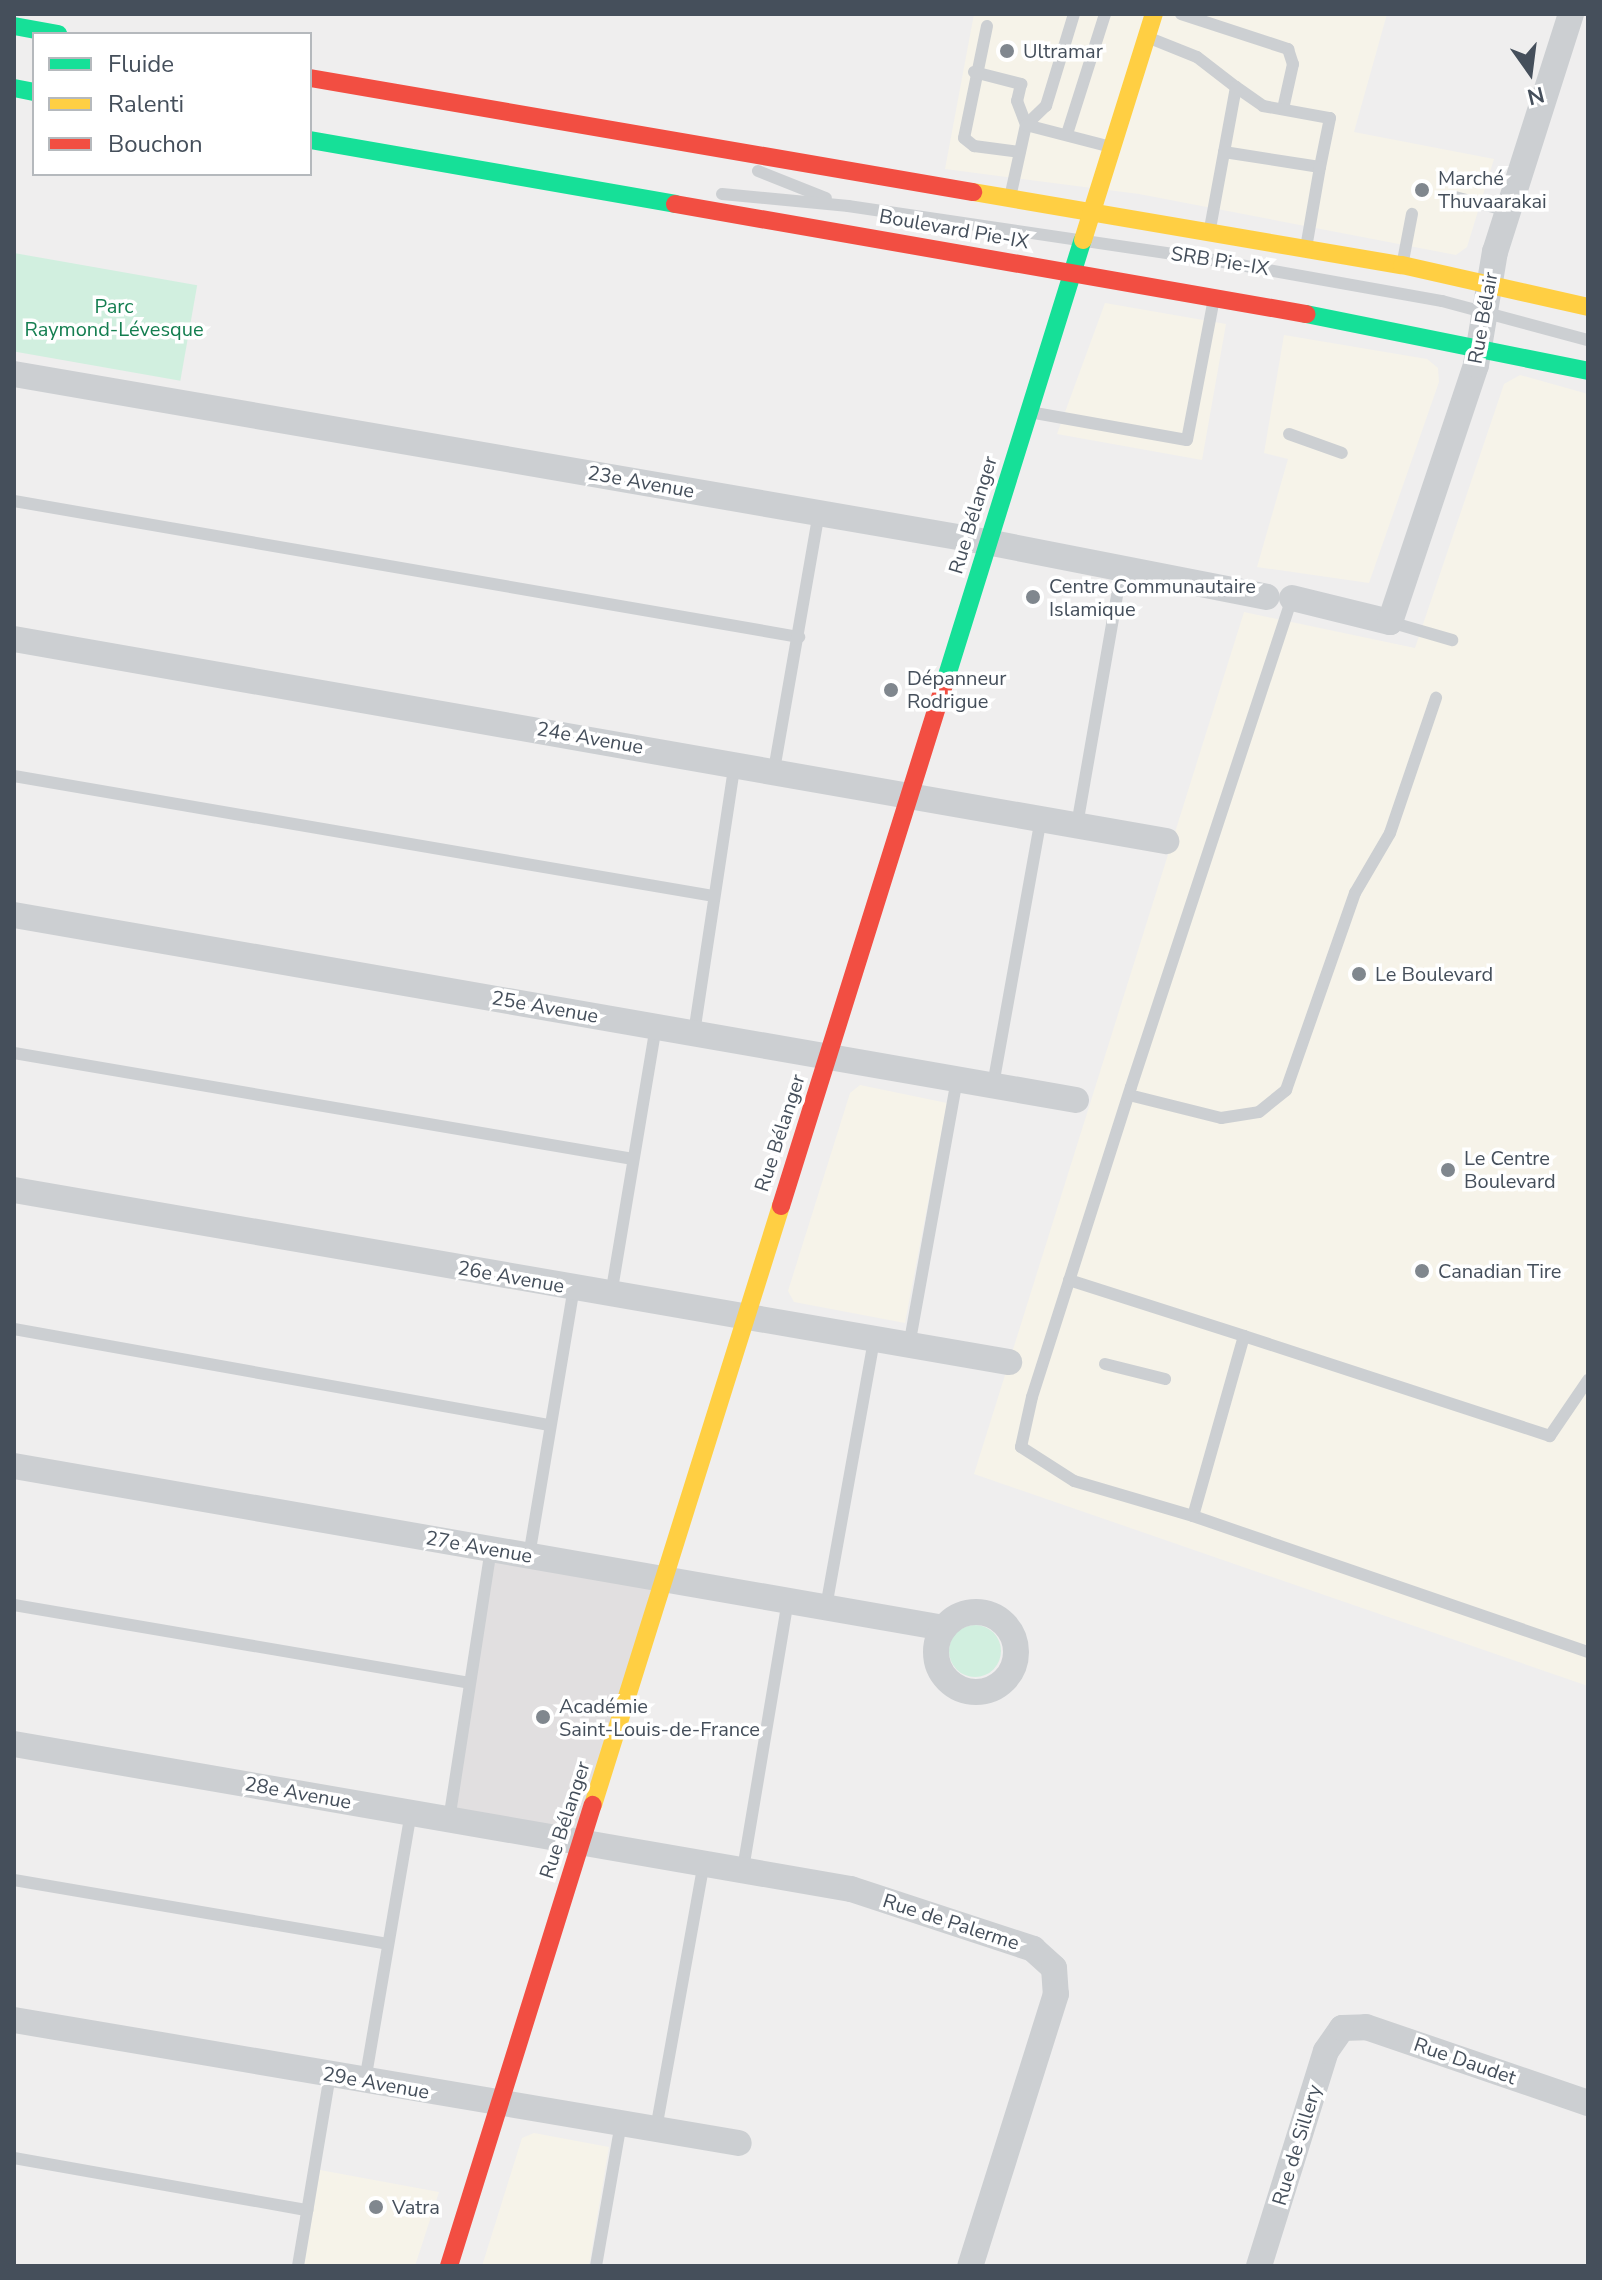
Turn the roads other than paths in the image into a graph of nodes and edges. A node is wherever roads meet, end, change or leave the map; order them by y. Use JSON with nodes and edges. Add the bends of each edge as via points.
{"nodes":[{"id":1,"x":1074,"y":14,"type":"edge"},
{"id":2,"x":1105,"y":14,"type":"edge"},
{"id":3,"x":1154,"y":14,"type":"edge"},
{"id":4,"x":1181,"y":14,"type":"edge"},
{"id":5,"x":1576,"y":25,"type":"edge"},
{"id":6,"x":14,"y":26,"type":"edge"},
{"id":7,"x":987,"y":26,"type":"dead end"},
{"id":8,"x":47,"y":32,"type":"edge"},
{"id":9,"x":1146,"y":37,"type":"junction"},
{"id":10,"x":974,"y":72,"type":"junction"},
{"id":11,"x":312,"y":78,"type":"edge"},
{"id":12,"x":1236,"y":87,"type":"junction"},
{"id":13,"x":1283,"y":109,"type":"junction"},
{"id":14,"x":1026,"y":125,"type":"junction"},
{"id":15,"x":1067,"y":134,"type":"junction"},
{"id":16,"x":312,"y":140,"type":"edge"},
{"id":17,"x":702,"y":145,"type":"junction"},
{"id":18,"x":1111,"y":148,"type":"junction"},
{"id":19,"x":1020,"y":152,"type":"junction"},
{"id":20,"x":1224,"y":152,"type":"junction"},
{"id":21,"x":1320,"y":167,"type":"junction"},
{"id":22,"x":619,"y":193,"type":"junction"},
{"id":23,"x":1011,"y":197,"type":"junction"},
{"id":24,"x":1455,"y":197,"type":"dead end"},
{"id":25,"x":848,"y":206,"type":"junction"},
{"id":26,"x":1092,"y":210,"type":"junction"},
{"id":27,"x":1508,"y":211,"type":"junction"},
{"id":28,"x":1412,"y":214,"type":"dead end"},
{"id":29,"x":1210,"y":231,"type":"junction"},
{"id":30,"x":1083,"y":241,"type":"junction"},
{"id":31,"x":1306,"y":248,"type":"junction"},
{"id":32,"x":1402,"y":265,"type":"junction"},
{"id":33,"x":1073,"y":272,"type":"junction"},
{"id":34,"x":1489,"y":282,"type":"junction"},
{"id":35,"x":1215,"y":297,"type":"junction"},
{"id":36,"x":1588,"y":307,"type":"edge"},
{"id":37,"x":1485,"y":312,"type":"junction"},
{"id":38,"x":1588,"y":340,"type":"edge"},
{"id":39,"x":1480,"y":344,"type":"junction"},
{"id":40,"x":1588,"y":371,"type":"edge"},
{"id":41,"x":14,"y":374,"type":"edge"},
{"id":42,"x":1029,"y":411,"type":"junction"},
{"id":43,"x":1289,"y":434,"type":"dead end"},
{"id":44,"x":1342,"y":453,"type":"dead end"},
{"id":45,"x":14,"y":501,"type":"edge"},
{"id":46,"x":819,"y":513,"type":"junction"},
{"id":47,"x":987,"y":542,"type":"junction"},
{"id":48,"x":1122,"y":567,"type":"junction"},
{"id":49,"x":1280,"y":598,"type":"junction"},
{"id":50,"x":1390,"y":622,"type":"junction"},
{"id":51,"x":799,"y":637,"type":"junction"},
{"id":52,"x":14,"y":639,"type":"edge"},
{"id":53,"x":1452,"y":640,"type":"dead end"},
{"id":54,"x":1436,"y":698,"type":"dead end"},
{"id":55,"x":735,"y":763,"type":"junction"},
{"id":56,"x":774,"y":770,"type":"junction"},
{"id":57,"x":14,"y":776,"type":"edge"},
{"id":58,"x":910,"y":793,"type":"junction"},
{"id":59,"x":1041,"y":818,"type":"junction"},
{"id":60,"x":1077,"y":825,"type":"junction"},
{"id":61,"x":1166,"y":841,"type":"dead end"},
{"id":62,"x":713,"y":896,"type":"junction"},
{"id":63,"x":14,"y":915,"type":"edge"},
{"id":64,"x":656,"y":1026,"type":"junction"},
{"id":65,"x":694,"y":1033,"type":"junction"},
{"id":66,"x":14,"y":1053,"type":"edge"},
{"id":67,"x":827,"y":1057,"type":"junction"},
{"id":68,"x":957,"y":1079,"type":"junction"},
{"id":69,"x":993,"y":1085,"type":"junction"},
{"id":70,"x":1129,"y":1095,"type":"junction"},
{"id":71,"x":1076,"y":1100,"type":"dead end"},
{"id":72,"x":633,"y":1159,"type":"junction"},
{"id":73,"x":14,"y":1190,"type":"edge"},
{"id":74,"x":1069,"y":1280,"type":"junction"},
{"id":75,"x":574,"y":1288,"type":"junction"},
{"id":76,"x":611,"y":1295,"type":"junction"},
{"id":77,"x":745,"y":1319,"type":"junction"},
{"id":78,"x":14,"y":1329,"type":"edge"},
{"id":79,"x":1244,"y":1336,"type":"junction"},
{"id":80,"x":874,"y":1340,"type":"junction"},
{"id":81,"x":909,"y":1346,"type":"junction"},
{"id":82,"x":1009,"y":1362,"type":"dead end"},
{"id":83,"x":1105,"y":1364,"type":"dead end"},
{"id":84,"x":1165,"y":1379,"type":"dead end"},
{"id":85,"x":1588,"y":1380,"type":"edge"},
{"id":86,"x":549,"y":1425,"type":"junction"},
{"id":87,"x":14,"y":1466,"type":"edge"},
{"id":88,"x":1193,"y":1516,"type":"junction"},
{"id":89,"x":491,"y":1549,"type":"junction"},
{"id":90,"x":529,"y":1556,"type":"junction"},
{"id":91,"x":666,"y":1579,"type":"junction"},
{"id":92,"x":788,"y":1600,"type":"junction"},
{"id":93,"x":14,"y":1605,"type":"edge"},
{"id":94,"x":826,"y":1607,"type":"junction"},
{"id":95,"x":944,"y":1628,"type":"dead end"},
{"id":96,"x":1588,"y":1652,"type":"edge"},
{"id":97,"x":469,"y":1683,"type":"junction"},
{"id":98,"x":14,"y":1744,"type":"edge"},
{"id":99,"x":411,"y":1813,"type":"junction"},
{"id":100,"x":449,"y":1820,"type":"junction"},
{"id":101,"x":582,"y":1840,"type":"junction"},
{"id":102,"x":704,"y":1862,"type":"junction"},
{"id":103,"x":743,"y":1869,"type":"junction"},
{"id":104,"x":14,"y":1880,"type":"edge"},
{"id":105,"x":388,"y":1944,"type":"junction"},
{"id":106,"x":14,"y":2020,"type":"edge"},
{"id":107,"x":1342,"y":2028,"type":"joint"},
{"id":108,"x":330,"y":2075,"type":"junction"},
{"id":109,"x":365,"y":2081,"type":"junction"},
{"id":110,"x":500,"y":2103,"type":"junction"},
{"id":111,"x":1588,"y":2103,"type":"edge"},
{"id":112,"x":621,"y":2123,"type":"junction"},
{"id":113,"x":656,"y":2129,"type":"junction"},
{"id":114,"x":739,"y":2143,"type":"dead end"},
{"id":115,"x":14,"y":2158,"type":"edge"},
{"id":116,"x":307,"y":2210,"type":"junction"},
{"id":117,"x":298,"y":2266,"type":"edge"},
{"id":118,"x":449,"y":2266,"type":"edge"},
{"id":119,"x":596,"y":2266,"type":"edge"},
{"id":120,"x":970,"y":2266,"type":"edge"},
{"id":121,"x":1259,"y":2266,"type":"edge"}],
"edges":[{"from":1,"to":14,"type":"lane","via":[[1046,106]]},
{"from":2,"to":15,"type":"lane"},
{"from":3,"to":9,"type":"main road","name":"Rue Bélanger"},
{"from":4,"to":13,"type":"lane","via":[[1288,49],[1293,64]]},
{"from":5,"to":27,"type":"street","name":"Rue Bélair"},
{"from":6,"to":8,"type":"main road"},
{"from":7,"to":10,"type":"lane"},
{"from":9,"to":12,"type":"lane","via":[[1197,57]]},
{"from":9,"to":18,"type":"main road","name":"Rue Bélanger"},
{"from":10,"to":14,"type":"lane","via":[[1021,84],[1017,101]]},
{"from":10,"to":19,"type":"lane","via":[[964,138],[974,146]]},
{"from":11,"to":17,"type":"main road","name":"Boulevard Pie-IX"},
{"from":12,"to":13,"type":"lane","via":[[1263,106]]},
{"from":12,"to":20,"type":"lane"},
{"from":13,"to":21,"type":"lane","via":[[1330,118]]},
{"from":14,"to":15,"type":"lane"},
{"from":14,"to":19,"type":"lane"},
{"from":15,"to":18,"type":"lane"},
{"from":16,"to":22,"type":"main road","name":"Boulevard Pie-IX"},
{"from":17,"to":23,"type":"main road","name":"Boulevard Pie-IX"},
{"from":17,"to":25,"type":"lane","name":"SRB Pie-IX"},
{"from":18,"to":26,"type":"main road","name":"Rue Bélanger"},
{"from":19,"to":23,"type":"lane"},
{"from":20,"to":21,"type":"lane"},
{"from":20,"to":29,"type":"lane"},
{"from":21,"to":31,"type":"lane"},
{"from":22,"to":25,"type":"lane","name":"SRB Pie-IX","via":[[747,194]]},
{"from":22,"to":33,"type":"main road","name":"Boulevard Pie-IX"},
{"from":23,"to":26,"type":"main road","name":"Boulevard Pie-IX"},
{"from":24,"to":27,"type":"lane"},
{"from":25,"to":30,"type":"lane","name":"SRB Pie-IX"},
{"from":26,"to":29,"type":"main road","name":"Boulevard Pie-IX"},
{"from":26,"to":30,"type":"main road","name":"Rue Bélanger"},
{"from":27,"to":34,"type":"street","name":"Rue Bélair"},
{"from":28,"to":32,"type":"lane"},
{"from":29,"to":31,"type":"main road","name":"Boulevard Pie-IX"},
{"from":30,"to":33,"type":"main road","name":"Rue Bélanger"},
{"from":30,"to":37,"type":"lane","name":"SRB Pie-IX","via":[[1288,273]]},
{"from":31,"to":32,"type":"main road","name":"Boulevard Pie-IX"},
{"from":32,"to":34,"type":"main road","name":"Boulevard Pie-IX"},
{"from":33,"to":35,"type":"main road","name":"Boulevard Pie-IX"},
{"from":33,"to":42,"type":"main road","name":"Rue Bélanger"},
{"from":34,"to":36,"type":"main road","name":"Boulevard Pie-IX"},
{"from":34,"to":37,"type":"street","name":"Rue Bélair"},
{"from":35,"to":39,"type":"main road","name":"Boulevard Pie-IX"},
{"from":35,"to":42,"type":"lane","via":[[1187,440]]},
{"from":37,"to":38,"type":"lane","name":"SRB Pie-IX"},
{"from":37,"to":39,"type":"street","name":"Rue Bélair"},
{"from":39,"to":40,"type":"main road","name":"Boulevard Pie-IX"},
{"from":39,"to":50,"type":"street","name":"Rue Bélair"},
{"from":41,"to":46,"type":"street","name":"23e Avenue"},
{"from":42,"to":47,"type":"main road","name":"Rue Bélanger"},
{"from":43,"to":44,"type":"lane"},
{"from":45,"to":51,"type":"lane"},
{"from":46,"to":47,"type":"street","name":"23e Avenue"},
{"from":46,"to":51,"type":"lane"},
{"from":47,"to":48,"type":"street","name":"23e Avenue"},
{"from":47,"to":58,"type":"main road","name":"Rue Bélanger"},
{"from":48,"to":49,"type":"street","name":"23e Avenue"},
{"from":48,"to":60,"type":"lane"},
{"from":49,"to":50,"type":"street","name":"23e Avenue"},
{"from":49,"to":70,"type":"lane"},
{"from":50,"to":53,"type":"lane"},
{"from":51,"to":56,"type":"lane"},
{"from":52,"to":55,"type":"street","name":"24e Avenue"},
{"from":54,"to":70,"type":"lane","via":[[1390,833],[1355,893],[1286,1090],[1259,1112],[1221,1118]]},
{"from":55,"to":56,"type":"street","name":"24e Avenue"},
{"from":55,"to":62,"type":"lane"},
{"from":56,"to":58,"type":"street","name":"24e Avenue"},
{"from":57,"to":62,"type":"lane"},
{"from":58,"to":59,"type":"street","name":"24e Avenue"},
{"from":58,"to":67,"type":"main road","name":"Rue Bélanger"},
{"from":59,"to":60,"type":"street","name":"24e Avenue"},
{"from":59,"to":69,"type":"lane"},
{"from":60,"to":61,"type":"street","name":"24e Avenue"},
{"from":62,"to":65,"type":"lane"},
{"from":63,"to":64,"type":"street","name":"25e Avenue"},
{"from":64,"to":65,"type":"street","name":"25e Avenue"},
{"from":64,"to":72,"type":"lane"},
{"from":65,"to":67,"type":"street","name":"25e Avenue"},
{"from":66,"to":72,"type":"lane"},
{"from":67,"to":68,"type":"street","name":"25e Avenue"},
{"from":67,"to":77,"type":"main road","name":"Rue Bélanger"},
{"from":68,"to":69,"type":"street","name":"25e Avenue"},
{"from":68,"to":81,"type":"lane"},
{"from":69,"to":71,"type":"street","name":"25e Avenue"},
{"from":70,"to":74,"type":"lane"},
{"from":72,"to":76,"type":"lane"},
{"from":73,"to":75,"type":"street","name":"26e Avenue"},
{"from":74,"to":79,"type":"lane"},
{"from":74,"to":88,"type":"lane","via":[[1021,1447],[1074,1481]]},
{"from":75,"to":76,"type":"street","name":"26e Avenue"},
{"from":75,"to":86,"type":"lane"},
{"from":76,"to":77,"type":"street","name":"26e Avenue"},
{"from":77,"to":80,"type":"street","name":"26e Avenue"},
{"from":77,"to":91,"type":"main road","name":"Rue Bélanger"},
{"from":78,"to":86,"type":"lane"},
{"from":79,"to":85,"type":"lane","via":[[1550,1436]]},
{"from":79,"to":88,"type":"lane"},
{"from":80,"to":81,"type":"street","name":"26e Avenue"},
{"from":80,"to":94,"type":"lane"},
{"from":81,"to":82,"type":"street","name":"26e Avenue"},
{"from":83,"to":84,"type":"lane"},
{"from":86,"to":90,"type":"lane"},
{"from":87,"to":89,"type":"street","name":"27e Avenue"},
{"from":88,"to":96,"type":"lane"},
{"from":89,"to":90,"type":"street","name":"27e Avenue"},
{"from":89,"to":97,"type":"lane"},
{"from":90,"to":91,"type":"street","name":"27e Avenue"},
{"from":91,"to":92,"type":"street","name":"27e Avenue"},
{"from":91,"to":101,"type":"main road","name":"Rue Bélanger"},
{"from":92,"to":94,"type":"street","name":"27e Avenue"},
{"from":92,"to":103,"type":"lane"},
{"from":93,"to":97,"type":"lane"},
{"from":94,"to":95,"type":"street","name":"27e Avenue"},
{"from":97,"to":100,"type":"lane"},
{"from":98,"to":99,"type":"street","name":"28e Avenue"},
{"from":99,"to":100,"type":"street","name":"28e Avenue"},
{"from":99,"to":105,"type":"lane"},
{"from":100,"to":101,"type":"street","name":"28e Avenue"},
{"from":101,"to":102,"type":"street","name":"Rue de Palerme"},
{"from":101,"to":110,"type":"main road","name":"Rue Bélanger"},
{"from":102,"to":103,"type":"street","name":"Rue de Palerme"},
{"from":102,"to":113,"type":"lane"},
{"from":103,"to":120,"type":"street","name":"Rue de Palerme","via":[[851,1889],[1023,1945],[1054,1968],[1054,2003]]},
{"from":104,"to":105,"type":"lane"},
{"from":105,"to":109,"type":"lane"},
{"from":106,"to":108,"type":"street","name":"29e Avenue"},
{"from":107,"to":111,"type":"street","name":"Rue Daudet","via":[[1366,2027]]},
{"from":107,"to":121,"type":"street","name":"Rue de Sillery","via":[[1326,2051]]},
{"from":108,"to":109,"type":"street","name":"29e Avenue"},
{"from":108,"to":116,"type":"lane"},
{"from":109,"to":110,"type":"street","name":"29e Avenue"},
{"from":110,"to":112,"type":"street","name":"29e Avenue"},
{"from":110,"to":118,"type":"main road","name":"Rue Bélanger"},
{"from":112,"to":113,"type":"street","name":"29e Avenue"},
{"from":112,"to":119,"type":"lane"},
{"from":113,"to":114,"type":"street","name":"29e Avenue"},
{"from":115,"to":116,"type":"lane"},
{"from":116,"to":117,"type":"lane"}]}
